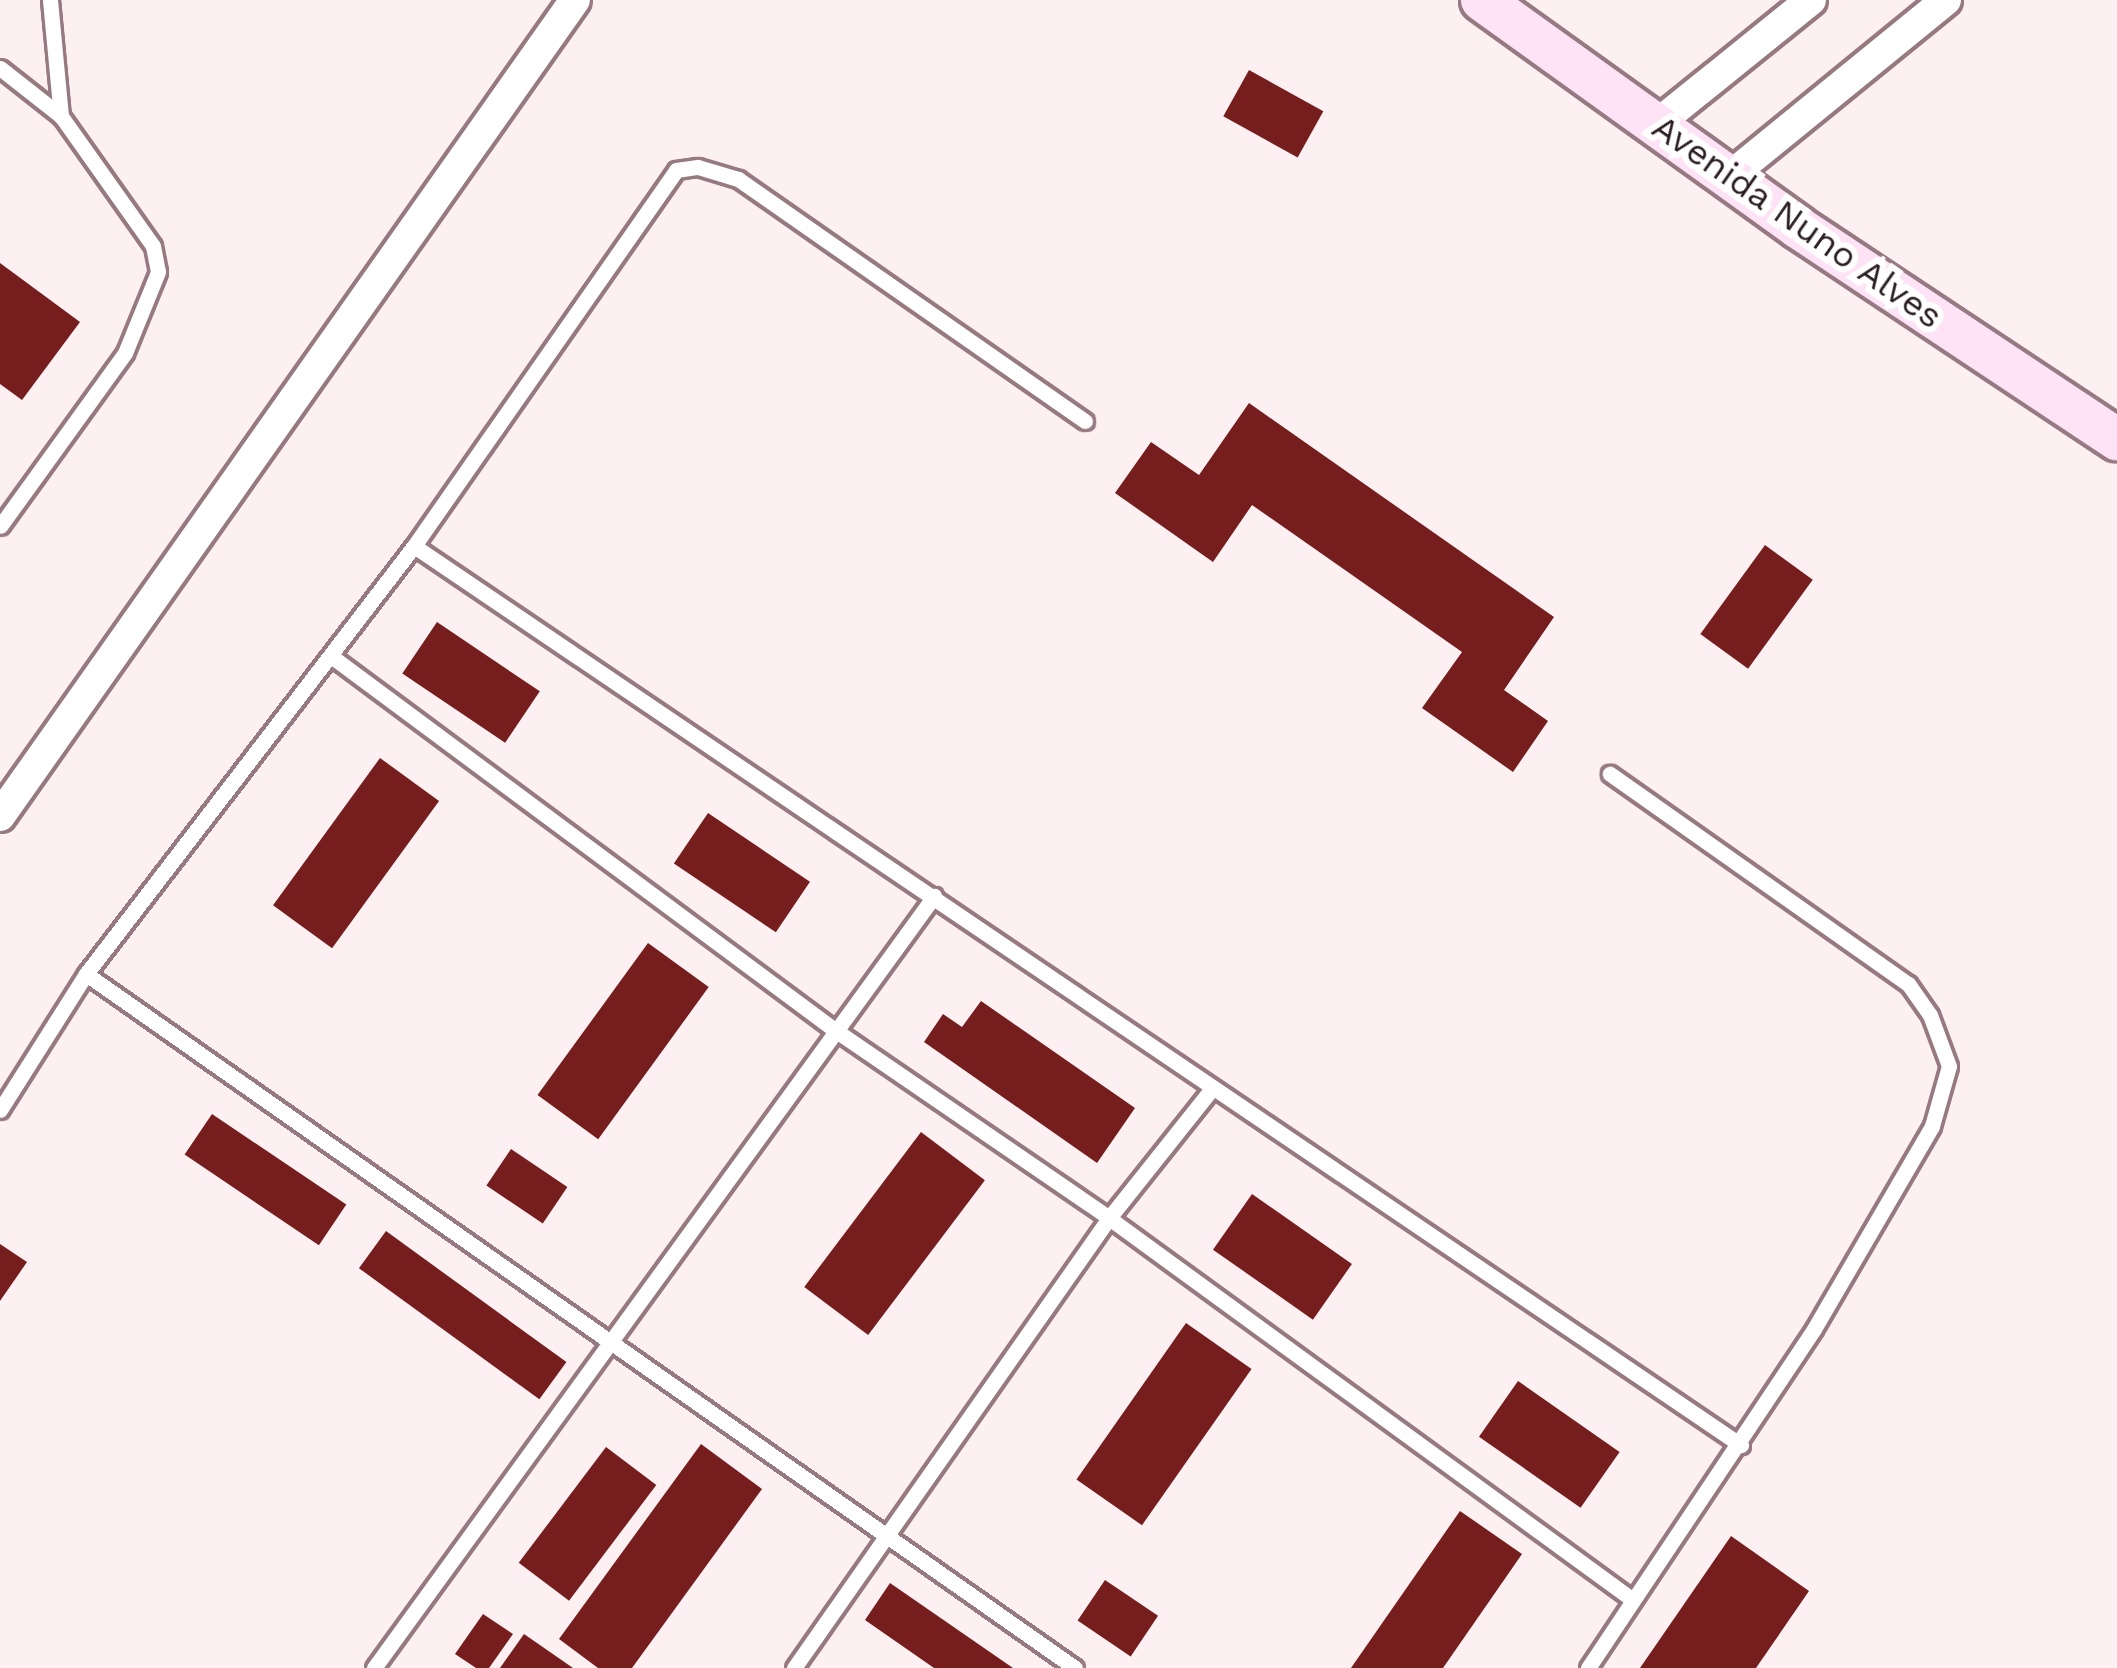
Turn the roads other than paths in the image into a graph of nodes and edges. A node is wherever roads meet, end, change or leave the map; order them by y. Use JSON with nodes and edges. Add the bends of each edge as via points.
{"nodes":[{"id":1,"x":50,"y":0,"type":"edge"},
{"id":2,"x":575,"y":0,"type":"edge"},
{"id":3,"x":1482,"y":0,"type":"edge"},
{"id":4,"x":1811,"y":0,"type":"edge"},
{"id":5,"x":1946,"y":0,"type":"edge"},
{"id":6,"x":0,"y":68,"type":"edge"},
{"id":7,"x":62,"y":116,"type":"junction"},
{"id":8,"x":1656,"y":125,"type":"junction"},
{"id":9,"x":1729,"y":177,"type":"junction"},
{"id":10,"x":1085,"y":421,"type":"dead end"},
{"id":11,"x":2117,"y":439,"type":"edge"},
{"id":12,"x":0,"y":526,"type":"edge"},
{"id":13,"x":414,"y":546,"type":"junction"},
{"id":14,"x":331,"y":656,"type":"junction"},
{"id":15,"x":1610,"y":774,"type":"dead end"},
{"id":16,"x":0,"y":816,"type":"edge"},
{"id":17,"x":934,"y":896,"type":"junction"},
{"id":18,"x":86,"y":974,"type":"junction"},
{"id":19,"x":832,"y":1028,"type":"junction"},
{"id":20,"x":1210,"y":1091,"type":"junction"},
{"id":21,"x":0,"y":1111,"type":"edge"},
{"id":22,"x":1109,"y":1218,"type":"junction"},
{"id":23,"x":612,"y":1342,"type":"junction"},
{"id":24,"x":1741,"y":1445,"type":"junction"},
{"id":25,"x":889,"y":1537,"type":"junction"},
{"id":26,"x":1633,"y":1600,"type":"junction"},
{"id":27,"x":374,"y":1668,"type":"edge"},
{"id":28,"x":794,"y":1668,"type":"edge"},
{"id":29,"x":1075,"y":1668,"type":"edge"},
{"id":30,"x":1588,"y":1668,"type":"edge"}],
"edges":[{"from":1,"to":7,"type":"lane"},
{"from":2,"to":16,"type":"street"},
{"from":3,"to":8,"type":"street","name":"Avenida Nuno Alves"},
{"from":4,"to":8,"type":"street"},
{"from":5,"to":9,"type":"street"},
{"from":6,"to":7,"type":"lane"},
{"from":7,"to":12,"type":"lane","via":[[152,246],[158,272],[125,353]]},
{"from":8,"to":9,"type":"street","name":"Avenida Nuno Alves"},
{"from":9,"to":11,"type":"street","name":"Avenida Nuno Alves"},
{"from":10,"to":13,"type":"lane","via":[[738,178],[676,170]]},
{"from":13,"to":14,"type":"lane"},
{"from":13,"to":17,"type":"lane"},
{"from":14,"to":18,"type":"lane"},
{"from":14,"to":19,"type":"lane"},
{"from":15,"to":24,"type":"lane","via":[[1908,984],[1949,1066],[1932,1126]]},
{"from":17,"to":19,"type":"lane"},
{"from":17,"to":20,"type":"lane"},
{"from":18,"to":21,"type":"lane"},
{"from":18,"to":23,"type":"lane"},
{"from":19,"to":22,"type":"lane"},
{"from":19,"to":23,"type":"lane"},
{"from":20,"to":22,"type":"lane"},
{"from":20,"to":24,"type":"lane"},
{"from":22,"to":25,"type":"lane"},
{"from":22,"to":26,"type":"lane"},
{"from":23,"to":25,"type":"lane"},
{"from":23,"to":27,"type":"lane"},
{"from":24,"to":26,"type":"lane"},
{"from":25,"to":28,"type":"lane"},
{"from":25,"to":29,"type":"lane"},
{"from":26,"to":30,"type":"lane"}]}
